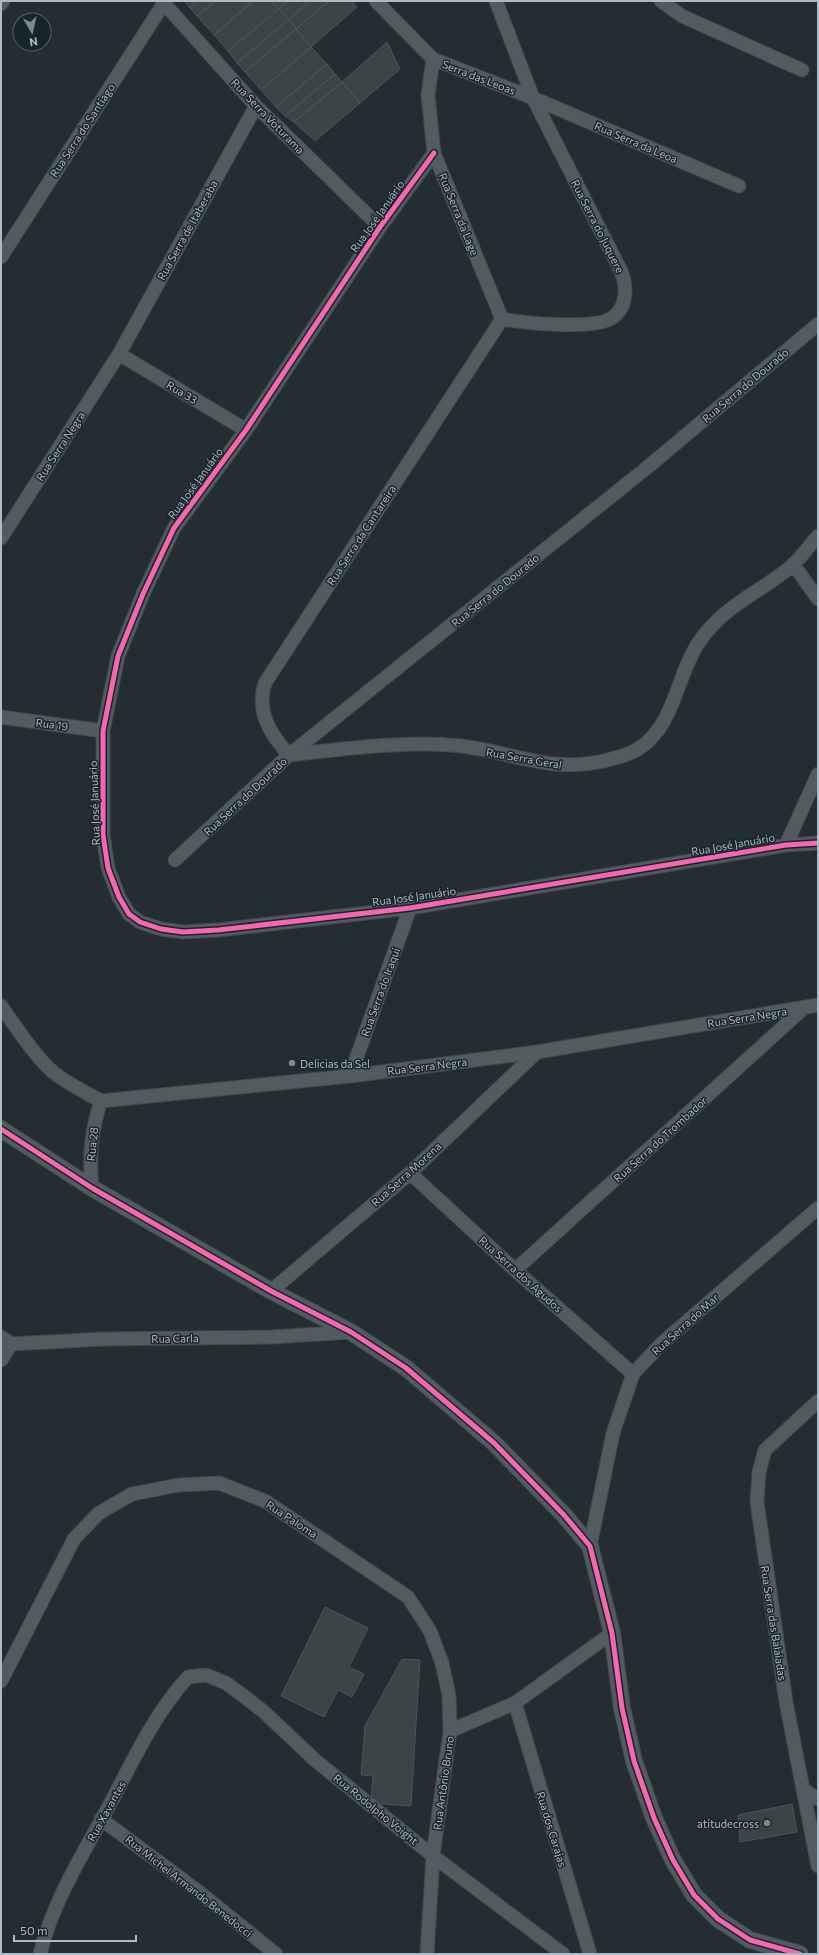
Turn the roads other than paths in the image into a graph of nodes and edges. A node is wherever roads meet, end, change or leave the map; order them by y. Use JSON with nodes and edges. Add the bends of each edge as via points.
{"nodes":[{"id":1,"x":3,"y":1,"type":"edge"},
{"id":2,"x":376,"y":1,"type":"edge"},
{"id":3,"x":496,"y":1,"type":"edge"},
{"id":4,"x":661,"y":1,"type":"edge"},
{"id":5,"x":163,"y":2,"type":"edge"},
{"id":6,"x":1,"y":4,"type":"edge"},
{"id":7,"x":434,"y":59,"type":"junction"},
{"id":8,"x":802,"y":70,"type":"dead end"},
{"id":9,"x":533,"y":98,"type":"junction"},
{"id":10,"x":256,"y":106,"type":"junction"},
{"id":11,"x":434,"y":153,"type":"junction"},
{"id":12,"x":739,"y":186,"type":"dead end"},
{"id":13,"x":380,"y":227,"type":"junction"},
{"id":14,"x":1,"y":257,"type":"edge"},
{"id":15,"x":502,"y":319,"type":"junction"},
{"id":16,"x":818,"y":324,"type":"edge"},
{"id":17,"x":118,"y":354,"type":"junction"},
{"id":18,"x":246,"y":430,"type":"junction"},
{"id":19,"x":818,"y":536,"type":"edge"},
{"id":20,"x":1,"y":538,"type":"edge"},
{"id":21,"x":793,"y":564,"type":"junction"},
{"id":22,"x":818,"y":598,"type":"edge"},
{"id":23,"x":1,"y":717,"type":"edge"},
{"id":24,"x":103,"y":731,"type":"junction"},
{"id":25,"x":289,"y":755,"type":"junction"},
{"id":26,"x":818,"y":774,"type":"edge"},
{"id":27,"x":818,"y":844,"type":"edge"},
{"id":28,"x":786,"y":845,"type":"junction"},
{"id":29,"x":175,"y":860,"type":"dead end"},
{"id":30,"x":410,"y":908,"type":"junction"},
{"id":31,"x":818,"y":1005,"type":"edge"},
{"id":32,"x":1,"y":1006,"type":"edge"},
{"id":33,"x":805,"y":1007,"type":"junction"},
{"id":34,"x":537,"y":1052,"type":"junction"},
{"id":35,"x":350,"y":1076,"type":"junction"},
{"id":36,"x":101,"y":1101,"type":"junction"},
{"id":37,"x":1,"y":1129,"type":"edge"},
{"id":38,"x":410,"y":1173,"type":"junction"},
{"id":39,"x":92,"y":1188,"type":"junction"},
{"id":40,"x":818,"y":1208,"type":"edge"},
{"id":41,"x":515,"y":1270,"type":"junction"},
{"id":42,"x":270,"y":1291,"type":"junction"},
{"id":43,"x":351,"y":1332,"type":"junction"},
{"id":44,"x":6,"y":1340,"type":"edge"},
{"id":45,"x":1,"y":1360,"type":"edge"},
{"id":46,"x":633,"y":1374,"type":"junction"},
{"id":47,"x":818,"y":1401,"type":"edge"},
{"id":48,"x":590,"y":1546,"type":"junction"},
{"id":49,"x":612,"y":1633,"type":"junction"},
{"id":50,"x":188,"y":1677,"type":"joint"},
{"id":51,"x":1,"y":1681,"type":"edge"},
{"id":52,"x":515,"y":1704,"type":"junction"},
{"id":53,"x":450,"y":1731,"type":"junction"},
{"id":54,"x":804,"y":1790,"type":"junction"},
{"id":55,"x":818,"y":1799,"type":"edge"},
{"id":56,"x":101,"y":1819,"type":"junction"},
{"id":57,"x":433,"y":1856,"type":"junction"},
{"id":58,"x":818,"y":1866,"type":"edge"},
{"id":59,"x":40,"y":1954,"type":"edge"},
{"id":60,"x":276,"y":1954,"type":"edge"},
{"id":61,"x":427,"y":1954,"type":"edge"},
{"id":62,"x":563,"y":1954,"type":"edge"},
{"id":63,"x":590,"y":1954,"type":"edge"},
{"id":64,"x":800,"y":1954,"type":"edge"}],
"edges":[{"from":1,"to":6,"type":"street"},
{"from":2,"to":7,"type":"street","name":"Serra das Leoas"},
{"from":3,"to":9,"type":"street","name":"Rua Serra do Juquere"},
{"from":4,"to":8,"type":"street","via":[[682,16]]},
{"from":5,"to":10,"type":"street","name":"Rua Serra Voturama"},
{"from":5,"to":14,"type":"street","name":"Rua Serra do Santiago"},
{"from":7,"to":9,"type":"street","name":"Serra das Leoas"},
{"from":7,"to":11,"type":"street","name":"Rua Serra da Lage","via":[[428,95]]},
{"from":9,"to":12,"type":"street","name":"Rua Serra da Leoa"},
{"from":9,"to":15,"type":"street","name":"Rua Serra do Juquere","via":[[621,271],[626,292],[618,313],[611,319],[599,323],[546,324]]},
{"from":10,"to":13,"type":"street","name":"Rua Serra Voturama"},
{"from":10,"to":17,"type":"street","name":"Rua Serra de Itaberaba"},
{"from":11,"to":13,"type":"street","name":"Rua José Januário"},
{"from":11,"to":15,"type":"street","name":"Rua Serra da Lage"},
{"from":13,"to":18,"type":"street","name":"Rua José Januário"},
{"from":15,"to":25,"type":"street","name":"Rua Serra da Cantareira","via":[[265,683],[262,706],[265,719],[270,731]]},
{"from":16,"to":25,"type":"street","name":"Rua Serra do Dourado","via":[[649,466]]},
{"from":17,"to":18,"type":"street","name":"Rua 33"},
{"from":17,"to":20,"type":"street","name":"Rua Serra Negra"},
{"from":18,"to":24,"type":"street","name":"Rua José Januário","via":[[174,528],[118,656]]},
{"from":19,"to":21,"type":"street","name":"Rua Serra Geral"},
{"from":21,"to":22,"type":"street"},
{"from":21,"to":25,"type":"street","name":"Rua Serra Geral","via":[[724,613],[699,642],[662,726],[653,738],[623,756],[568,766],[539,763],[462,746],[423,744]]},
{"from":23,"to":24,"type":"street","name":"Rua 19"},
{"from":24,"to":30,"type":"street","name":"Rua José Januário","via":[[103,835],[108,868],[118,897],[129,914],[140,922],[161,929],[183,932]]},
{"from":25,"to":29,"type":"street","name":"Rua Serra do Dourado"},
{"from":26,"to":28,"type":"street"},
{"from":27,"to":28,"type":"street","name":"Rua José Januário"},
{"from":28,"to":30,"type":"street","name":"Rua José Januário"},
{"from":30,"to":35,"type":"street","name":"Rua Serra do Iraqui"},
{"from":31,"to":33,"type":"street","name":"Rua Serra Negra"},
{"from":32,"to":36,"type":"street","via":[[53,1071],[72,1086]]},
{"from":33,"to":34,"type":"street","name":"Rua Serra Negra"},
{"from":33,"to":41,"type":"street","name":"Rua Serra do Trombador"},
{"from":34,"to":35,"type":"street","name":"Rua Serra Negra"},
{"from":34,"to":38,"type":"street","name":"Rua Serra Morena"},
{"from":35,"to":36,"type":"street","name":"Rua Serra Negra"},
{"from":36,"to":39,"type":"street","name":"Rua 28","via":[[93,1125],[90,1147]]},
{"from":37,"to":39,"type":"street"},
{"from":38,"to":41,"type":"street","name":"Rua Serra dos Agudos"},
{"from":38,"to":42,"type":"street","name":"Rua Serra Morena"},
{"from":39,"to":42,"type":"street"},
{"from":40,"to":46,"type":"street","name":"Rua Serra do Mar","via":[[661,1344]]},
{"from":41,"to":46,"type":"street","name":"Rua Serra dos Agudos"},
{"from":42,"to":43,"type":"street"},
{"from":43,"to":44,"type":"street","name":"Rua Carla","via":[[272,1337]]},
{"from":43,"to":48,"type":"street","via":[[406,1368],[494,1443],[564,1515]]},
{"from":44,"to":45,"type":"street"},
{"from":46,"to":48,"type":"street","name":"Rua Serra do Mar","via":[[613,1433]]},
{"from":47,"to":54,"type":"street","name":"Rua Serra das Balaiadas","via":[[764,1450],[759,1472],[757,1502],[786,1702]]},
{"from":48,"to":49,"type":"street"},
{"from":49,"to":52,"type":"street","name":"Rua Antônio Bruno"},
{"from":49,"to":64,"type":"street","via":[[622,1708],[634,1761],[654,1818],[673,1860],[694,1895],[718,1919],[750,1940]]},
{"from":50,"to":56,"type":"street","name":"Rua Xavantes","via":[[171,1696],[153,1724]]},
{"from":50,"to":57,"type":"street","name":"Rua Rodolpho Voight","via":[[206,1675],[226,1682],[264,1712],[315,1760]]},
{"from":51,"to":53,"type":"street","name":"Rua Paloma","via":[[74,1539],[99,1513],[132,1494],[179,1485],[219,1483],[265,1501],[408,1597],[430,1631],[442,1663],[448,1695]]},
{"from":52,"to":53,"type":"street","name":"Rua Antônio Bruno"},
{"from":52,"to":63,"type":"street","name":"Rua dos Carajas"},
{"from":53,"to":57,"type":"street","name":"Rua Antônio Bruno"},
{"from":54,"to":55,"type":"street"},
{"from":54,"to":58,"type":"street","name":"Rua Serra das Balaiadas"},
{"from":56,"to":59,"type":"street","name":"Rua Xavantes","via":[[69,1877]]},
{"from":56,"to":60,"type":"street","name":"Rua Michel Armando Benedocci","via":[[199,1892]]},
{"from":57,"to":61,"type":"street","name":"Rua Antônio Bruno"},
{"from":57,"to":62,"type":"street","name":"Rua Rodolpho Voight"}]}
